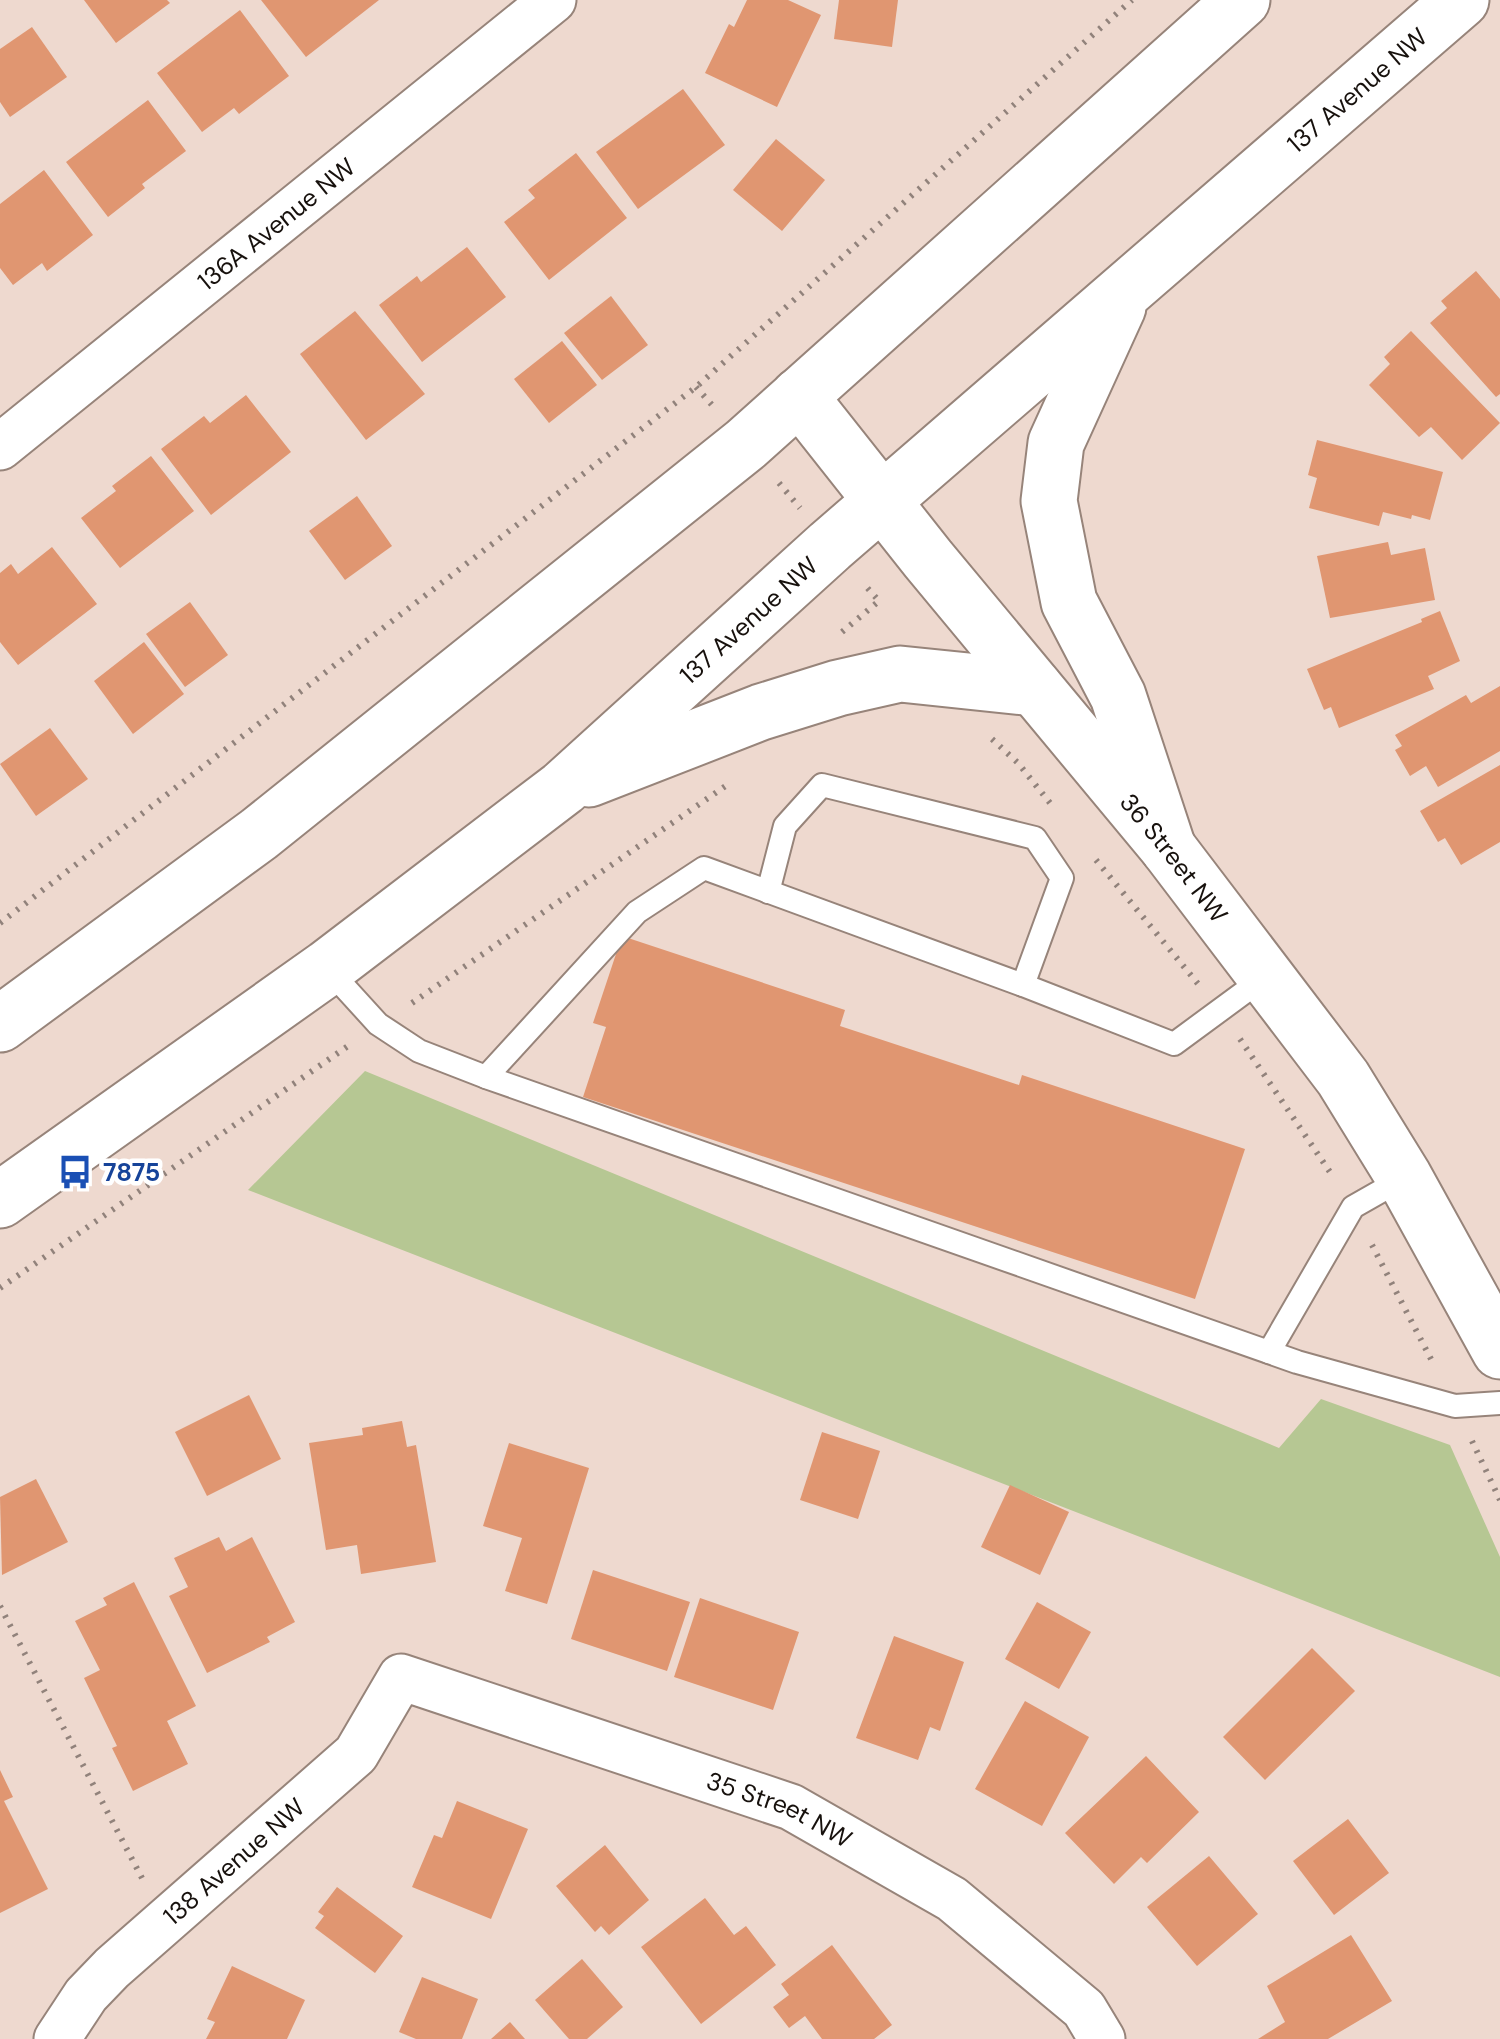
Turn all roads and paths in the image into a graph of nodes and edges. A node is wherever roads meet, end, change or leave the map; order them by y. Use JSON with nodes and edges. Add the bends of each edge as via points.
{"nodes":[{"id":1,"x":554,"y":0,"type":"edge"},
{"id":2,"x":1132,"y":0,"type":"edge"},
{"id":3,"x":1242,"y":0,"type":"edge"},
{"id":4,"x":1461,"y":0,"type":"edge"},
{"id":5,"x":1126,"y":290,"type":"junction"},
{"id":6,"x":799,"y":396,"type":"junction"},
{"id":7,"x":0,"y":446,"type":"edge"},
{"id":8,"x":884,"y":501,"type":"junction"},
{"id":9,"x":1036,"y":688,"type":"junction"},
{"id":10,"x":981,"y":734,"type":"dead end"},
{"id":11,"x":562,"y":788,"type":"junction"},
{"id":12,"x":1054,"y":807,"type":"dead end"},
{"id":13,"x":1168,"y":848,"type":"junction"},
{"id":14,"x":1089,"y":851,"type":"dead end"},
{"id":15,"x":768,"y":892,"type":"junction"},
{"id":16,"x":0,"y":923,"type":"edge"},
{"id":17,"x":327,"y":968,"type":"junction"},
{"id":18,"x":1265,"y":977,"type":"junction"},
{"id":19,"x":1023,"y":985,"type":"junction"},
{"id":20,"x":1220,"y":1012,"type":"junction"},
{"id":21,"x":0,"y":1024,"type":"edge"},
{"id":22,"x":486,"y":1078,"type":"junction"},
{"id":23,"x":1404,"y":1177,"type":"junction"},
{"id":24,"x":0,"y":1200,"type":"edge"},
{"id":25,"x":1353,"y":1207,"type":"junction"},
{"id":26,"x":1500,"y":1351,"type":"edge"},
{"id":27,"x":1268,"y":1352,"type":"junction"},
{"id":28,"x":1500,"y":1403,"type":"edge"},
{"id":29,"x":1455,"y":1406,"type":"junction"},
{"id":30,"x":1500,"y":1500,"type":"edge"},
{"id":31,"x":0,"y":1606,"type":"edge"},
{"id":32,"x":401,"y":1677,"type":"joint"},
{"id":33,"x":165,"y":1923,"type":"junction"},
{"id":34,"x":57,"y":2039,"type":"edge"},
{"id":35,"x":1102,"y":2039,"type":"edge"}],
"edges":[{"from":1,"to":7,"type":"street","name":"136A Avenue NW"},
{"from":2,"to":16,"type":"path","via":[[696,386]]},
{"from":3,"to":6,"type":"main road"},
{"from":4,"to":5,"type":"main road","name":"137 Avenue NW"},
{"from":5,"to":8,"type":"main road","name":"137 Avenue NW"},
{"from":5,"to":13,"type":"main road","via":[[1056,443],[1049,501],[1069,602],[1118,696]]},
{"from":6,"to":8,"type":"main road","name":"36 Street NW"},
{"from":6,"to":21,"type":"main road","via":[[259,834]]},
{"from":8,"to":9,"type":"main road","name":"36 Street NW"},
{"from":8,"to":11,"type":"main road","name":"137 Avenue NW"},
{"from":9,"to":11,"type":"main road","via":[[900,674],[762,712]]},
{"from":9,"to":13,"type":"main road","name":"36 Street NW"},
{"from":10,"to":12,"type":"path","via":[[996,741]]},
{"from":11,"to":17,"type":"main road","name":"137 Avenue NW"},
{"from":13,"to":18,"type":"main road","name":"36 Street NW"},
{"from":14,"to":20,"type":"path"},
{"from":15,"to":19,"type":"lane"},
{"from":15,"to":19,"type":"lane","via":[[785,826],[822,785],[1034,838],[1062,878]]},
{"from":15,"to":22,"type":"lane","via":[[704,868],[637,912]]},
{"from":17,"to":22,"type":"lane","via":[[378,1024],[419,1051]]},
{"from":17,"to":24,"type":"main road","name":"137 Avenue NW"},
{"from":18,"to":20,"type":"lane"},
{"from":18,"to":23,"type":"main road","name":"36 Street NW","via":[[1342,1078]]},
{"from":19,"to":20,"type":"lane","via":[[1174,1044]]},
{"from":20,"to":25,"type":"path"},
{"from":22,"to":27,"type":"lane"},
{"from":23,"to":25,"type":"lane"},
{"from":23,"to":26,"type":"main road","name":"36 Street NW"},
{"from":25,"to":27,"type":"lane"},
{"from":25,"to":29,"type":"path"},
{"from":27,"to":29,"type":"lane"},
{"from":28,"to":29,"type":"lane"},
{"from":29,"to":30,"type":"path"},
{"from":31,"to":33,"type":"path"},
{"from":32,"to":33,"type":"street","name":"138 Avenue NW","via":[[356,1754]]},
{"from":32,"to":35,"type":"street","name":"35 Street NW","via":[[791,1808],[952,1899],[1084,2009]]},
{"from":33,"to":34,"type":"street","name":"138 Avenue NW","via":[[86,1995]]}]}
